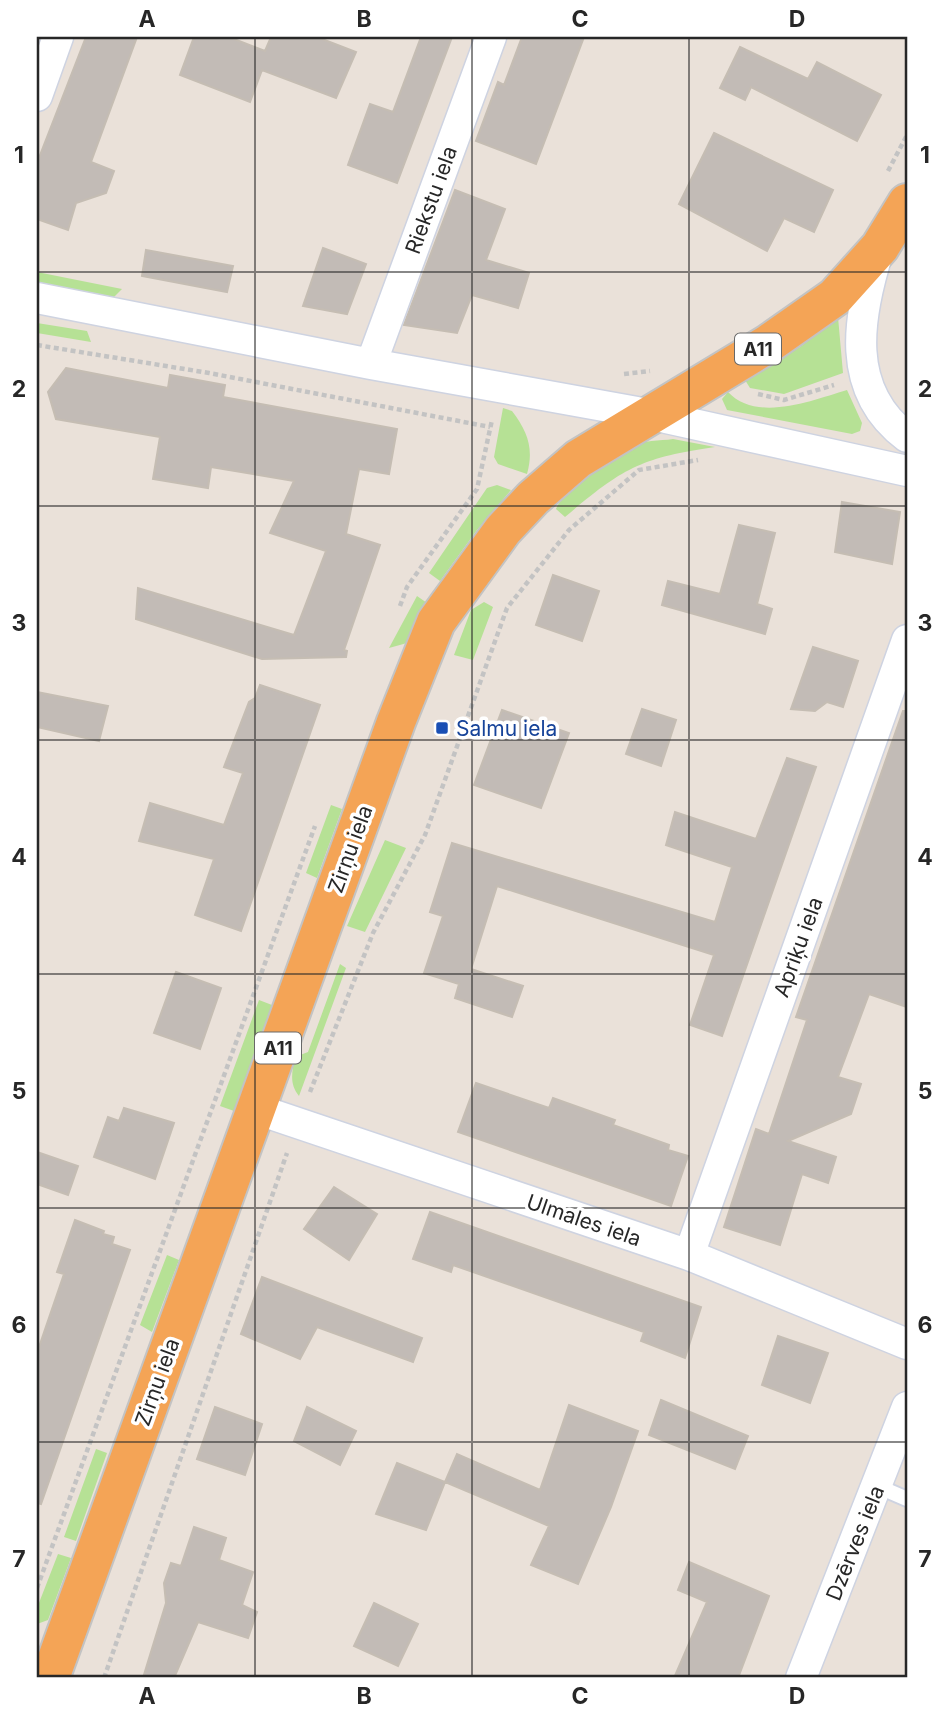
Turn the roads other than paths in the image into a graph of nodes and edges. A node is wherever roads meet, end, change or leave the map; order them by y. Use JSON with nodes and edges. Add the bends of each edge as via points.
{"nodes":[{"id":1,"x":58,"y":37,"type":"edge"},
{"id":2,"x":491,"y":37,"type":"edge"},
{"id":3,"x":37,"y":96,"type":"edge"},
{"id":4,"x":894,"y":193,"type":"edge"},
{"id":5,"x":880,"y":247,"type":"junction"},
{"id":6,"x":37,"y":298,"type":"edge"},
{"id":7,"x":370,"y":364,"type":"junction"},
{"id":8,"x":648,"y":414,"type":"junction"},
{"id":9,"x":907,"y":437,"type":"edge"},
{"id":10,"x":907,"y":471,"type":"edge"},
{"id":11,"x":907,"y":640,"type":"edge"},
{"id":12,"x":256,"y":1109,"type":"junction"},
{"id":13,"x":689,"y":1255,"type":"junction"},
{"id":14,"x":907,"y":1344,"type":"edge"},
{"id":15,"x":907,"y":1407,"type":"edge"},
{"id":16,"x":877,"y":1486,"type":"junction"},
{"id":17,"x":907,"y":1499,"type":"edge"},
{"id":18,"x":50,"y":1678,"type":"edge"},
{"id":19,"x":801,"y":1678,"type":"edge"}],
"edges":[{"from":1,"to":3,"type":"street"},
{"from":2,"to":7,"type":"street","name":"Riekstu iela"},
{"from":4,"to":5,"type":"highway","name":"Zirņu iela","number":"A11"},
{"from":5,"to":8,"type":"highway","name":"Zirņu iela","number":"A11","via":[[835,297],[768,344]]},
{"from":5,"to":9,"type":"street","via":[[860,325],[861,358],[872,392],[894,428]]},
{"from":6,"to":7,"type":"street"},
{"from":7,"to":8,"type":"street"},
{"from":8,"to":10,"type":"street"},
{"from":8,"to":12,"type":"highway","name":"Zirņu iela","number":"A11","via":[[578,459],[533,498],[503,530],[436,622]]},
{"from":11,"to":13,"type":"street","name":"Apriķu iela"},
{"from":12,"to":13,"type":"street","name":"Ulmales iela"},
{"from":12,"to":18,"type":"highway","name":"Zirņu iela","number":"A11"},
{"from":13,"to":14,"type":"street","name":"Ulmales iela"},
{"from":15,"to":16,"type":"street","name":"Dzērves iela"},
{"from":16,"to":17,"type":"lane"},
{"from":16,"to":19,"type":"street","name":"Dzērves iela"}]}
